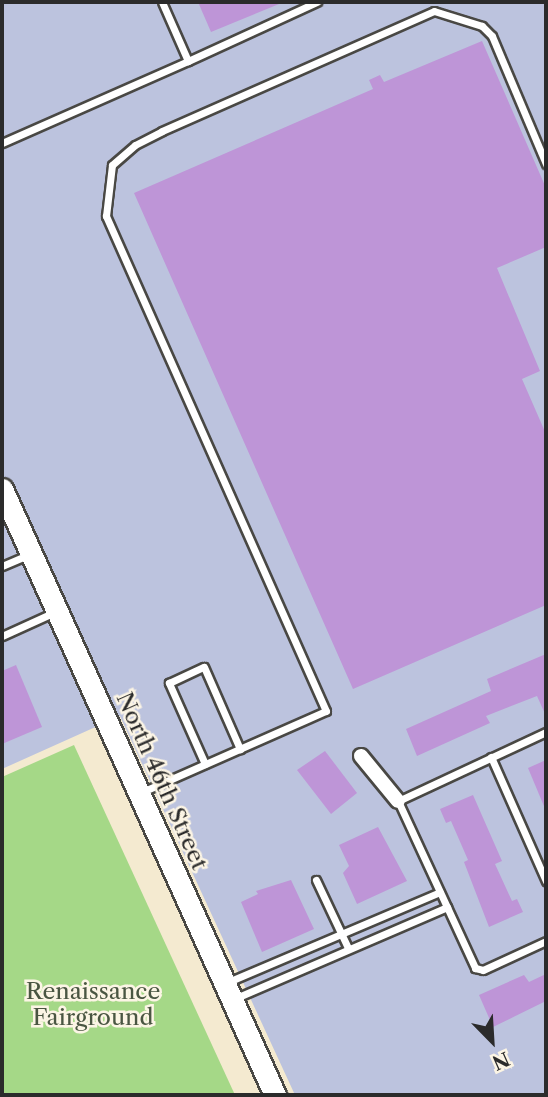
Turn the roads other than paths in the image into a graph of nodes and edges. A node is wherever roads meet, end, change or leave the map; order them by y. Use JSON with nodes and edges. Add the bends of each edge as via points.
{"nodes":[{"id":1,"x":162,"y":2,"type":"edge"},
{"id":2,"x":317,"y":2,"type":"edge"},
{"id":3,"x":188,"y":61,"type":"junction"},
{"id":4,"x":2,"y":143,"type":"edge"},
{"id":5,"x":546,"y":164,"type":"edge"},
{"id":6,"x":2,"y":489,"type":"edge"},
{"id":7,"x":30,"y":554,"type":"junction"},
{"id":8,"x":2,"y":566,"type":"edge"},
{"id":9,"x":57,"y":611,"type":"junction"},
{"id":10,"x":2,"y":636,"type":"edge"},
{"id":11,"x":546,"y":732,"type":"edge"},
{"id":12,"x":240,"y":749,"type":"junction"},
{"id":13,"x":361,"y":756,"type":"dead end"},
{"id":14,"x":491,"y":757,"type":"junction"},
{"id":15,"x":205,"y":764,"type":"junction"},
{"id":16,"x":139,"y":793,"type":"junction"},
{"id":17,"x":398,"y":801,"type":"junction"},
{"id":18,"x":316,"y":880,"type":"dead end"},
{"id":19,"x":546,"y":881,"type":"edge"},
{"id":20,"x":440,"y":892,"type":"junction"},
{"id":21,"x":447,"y":908,"type":"junction"},
{"id":22,"x":340,"y":932,"type":"junction"},
{"id":23,"x":546,"y":941,"type":"edge"},
{"id":24,"x":348,"y":948,"type":"junction"},
{"id":25,"x":228,"y":992,"type":"junction"},
{"id":26,"x":275,"y":1095,"type":"edge"}],
"edges":[{"from":1,"to":3,"type":"lane"},
{"from":2,"to":3,"type":"lane"},
{"from":3,"to":4,"type":"lane"},
{"from":5,"to":12,"type":"lane","via":[[492,36],[474,23],[434,11],[162,131],[112,165],[106,216],[326,711]]},
{"from":6,"to":7,"type":"street","name":"North 46th Street"},
{"from":7,"to":8,"type":"lane"},
{"from":7,"to":9,"type":"street","name":"North 46th Street"},
{"from":9,"to":10,"type":"lane"},
{"from":9,"to":16,"type":"street","name":"North 46th Street"},
{"from":11,"to":14,"type":"lane"},
{"from":12,"to":15,"type":"lane"},
{"from":12,"to":15,"type":"lane","via":[[204,667],[169,683]]},
{"from":13,"to":17,"type":"street"},
{"from":14,"to":17,"type":"lane"},
{"from":14,"to":19,"type":"lane"},
{"from":15,"to":16,"type":"lane"},
{"from":16,"to":25,"type":"street","name":"North 46th Street"},
{"from":17,"to":20,"type":"lane"},
{"from":18,"to":22,"type":"lane"},
{"from":20,"to":21,"type":"lane"},
{"from":20,"to":22,"type":"lane"},
{"from":21,"to":23,"type":"lane","via":[[475,968],[483,970]]},
{"from":21,"to":24,"type":"lane"},
{"from":22,"to":24,"type":"lane"},
{"from":22,"to":25,"type":"lane"},
{"from":24,"to":25,"type":"lane"},
{"from":25,"to":26,"type":"street","name":"North 46th Street"}]}
